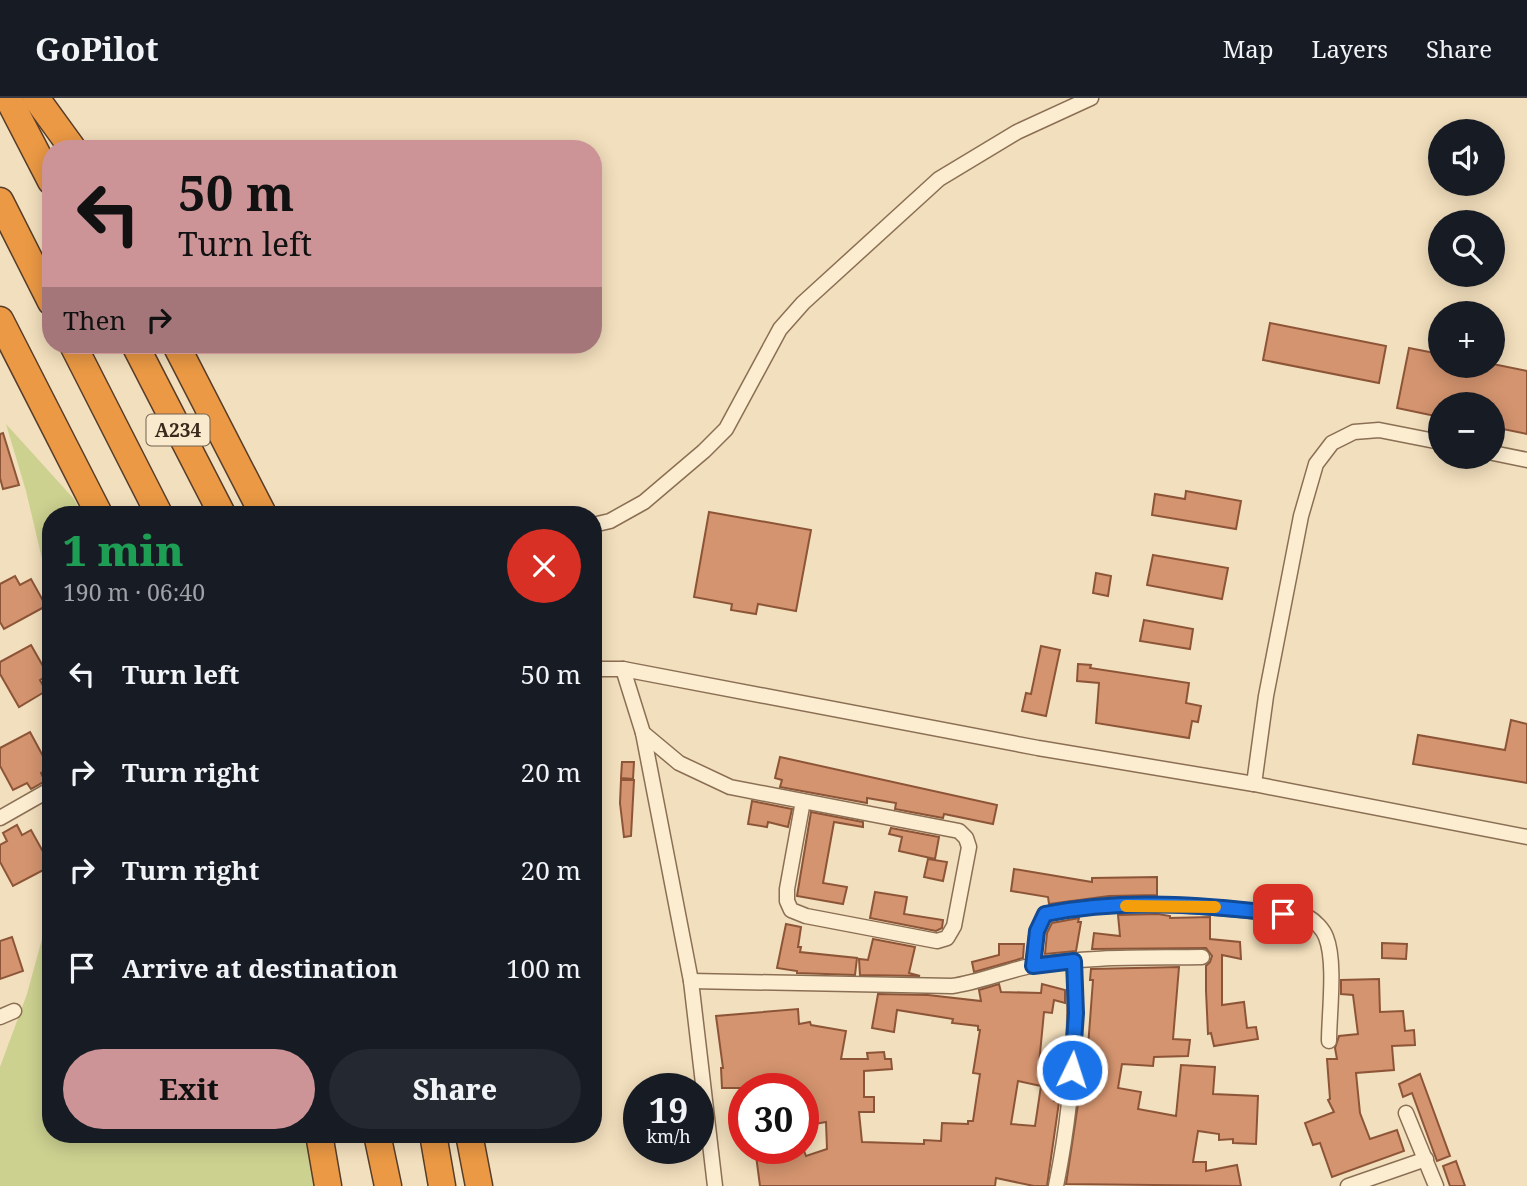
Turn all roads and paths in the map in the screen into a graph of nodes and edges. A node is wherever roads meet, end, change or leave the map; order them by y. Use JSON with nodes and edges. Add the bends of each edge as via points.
{"nodes":[{"id":1,"x":8,"y":98,"type":"edge"},
{"id":2,"x":36,"y":98,"type":"edge"},
{"id":3,"x":48,"y":98,"type":"edge"},
{"id":4,"x":1091,"y":98,"type":"edge"},
{"id":5,"x":66,"y":140,"type":"edge"},
{"id":6,"x":69,"y":140,"type":"edge"},
{"id":7,"x":42,"y":164,"type":"edge"},
{"id":8,"x":0,"y":201,"type":"edge"},
{"id":9,"x":42,"y":284,"type":"edge"},
{"id":10,"x":0,"y":320,"type":"edge"},
{"id":11,"x":78,"y":354,"type":"edge"},
{"id":12,"x":140,"y":354,"type":"edge"},
{"id":13,"x":181,"y":354,"type":"edge"},
{"id":14,"x":1428,"y":440,"type":"edge"},
{"id":15,"x":1505,"y":455,"type":"edge"},
{"id":16,"x":1527,"y":460,"type":"edge"},
{"id":17,"x":95,"y":506,"type":"edge"},
{"id":18,"x":155,"y":506,"type":"edge"},
{"id":19,"x":218,"y":506,"type":"edge"},
{"id":20,"x":259,"y":506,"type":"edge"},
{"id":21,"x":602,"y":523,"type":"edge"},
{"id":22,"x":602,"y":668,"type":"edge"},
{"id":23,"x":623,"y":669,"type":"junction"},
{"id":24,"x":643,"y":733,"type":"junction"},
{"id":25,"x":1254,"y":784,"type":"junction"},
{"id":26,"x":42,"y":794,"type":"edge"},
{"id":27,"x":803,"y":802,"type":"junction"},
{"id":28,"x":0,"y":818,"type":"edge"},
{"id":29,"x":1527,"y":837,"type":"edge"},
{"id":30,"x":1202,"y":957,"type":"dead end"},
{"id":31,"x":1074,"y":961,"type":"junction"},
{"id":32,"x":1033,"y":966,"type":"junction"},
{"id":33,"x":691,"y":981,"type":"junction"},
{"id":34,"x":1329,"y":1041,"type":"dead end"},
{"id":35,"x":1406,"y":1113,"type":"dead end"},
{"id":36,"x":321,"y":1143,"type":"edge"},
{"id":37,"x":379,"y":1143,"type":"edge"},
{"id":38,"x":435,"y":1143,"type":"edge"},
{"id":39,"x":471,"y":1143,"type":"edge"},
{"id":40,"x":1426,"y":1159,"type":"junction"},
{"id":41,"x":328,"y":1186,"type":"edge"},
{"id":42,"x":388,"y":1186,"type":"edge"},
{"id":43,"x":442,"y":1186,"type":"edge"},
{"id":44,"x":479,"y":1186,"type":"edge"},
{"id":45,"x":715,"y":1186,"type":"edge"},
{"id":46,"x":1056,"y":1186,"type":"edge"},
{"id":47,"x":1348,"y":1186,"type":"edge"},
{"id":48,"x":1436,"y":1186,"type":"edge"}],
"edges":[{"from":1,"to":7,"type":"highway"},
{"from":2,"to":5,"type":"highway"},
{"from":3,"to":6,"type":"highway"},
{"from":4,"to":21,"type":"street","via":[[1017,132],[939,179],[780,329],[726,429],[645,502]]},
{"from":8,"to":9,"type":"highway"},
{"from":10,"to":17,"type":"highway"},
{"from":11,"to":18,"type":"highway","number":"A234"},
{"from":12,"to":19,"type":"highway","number":"A234"},
{"from":13,"to":20,"type":"highway"},
{"from":14,"to":25,"type":"street","via":[[1379,430],[1354,432],[1332,443],[1316,464],[1301,516],[1266,696]]},
{"from":15,"to":16,"type":"street"},
{"from":22,"to":23,"type":"street"},
{"from":23,"to":24,"type":"street"},
{"from":23,"to":25,"type":"street"},
{"from":24,"to":27,"type":"street","via":[[679,763],[730,787]]},
{"from":24,"to":33,"type":"street"},
{"from":25,"to":29,"type":"street"},
{"from":26,"to":28,"type":"street"},
{"from":27,"to":27,"type":"street","via":[[960,831],[970,847],[954,926],[947,938],[937,941],[791,910],[787,889]]},
{"from":30,"to":31,"type":"street"},
{"from":31,"to":32,"type":"street"},
{"from":31,"to":46,"type":"street","via":[[1072,1070]]},
{"from":32,"to":33,"type":"street","via":[[952,986]]},
{"from":32,"to":34,"type":"street","via":[[1040,922],[1045,914],[1068,909],[1209,906],[1308,917],[1326,936]]},
{"from":33,"to":45,"type":"street"},
{"from":35,"to":40,"type":"street"},
{"from":36,"to":41,"type":"highway"},
{"from":37,"to":42,"type":"highway"},
{"from":38,"to":43,"type":"highway"},
{"from":39,"to":44,"type":"highway"},
{"from":40,"to":47,"type":"street"},
{"from":40,"to":48,"type":"street"}]}
